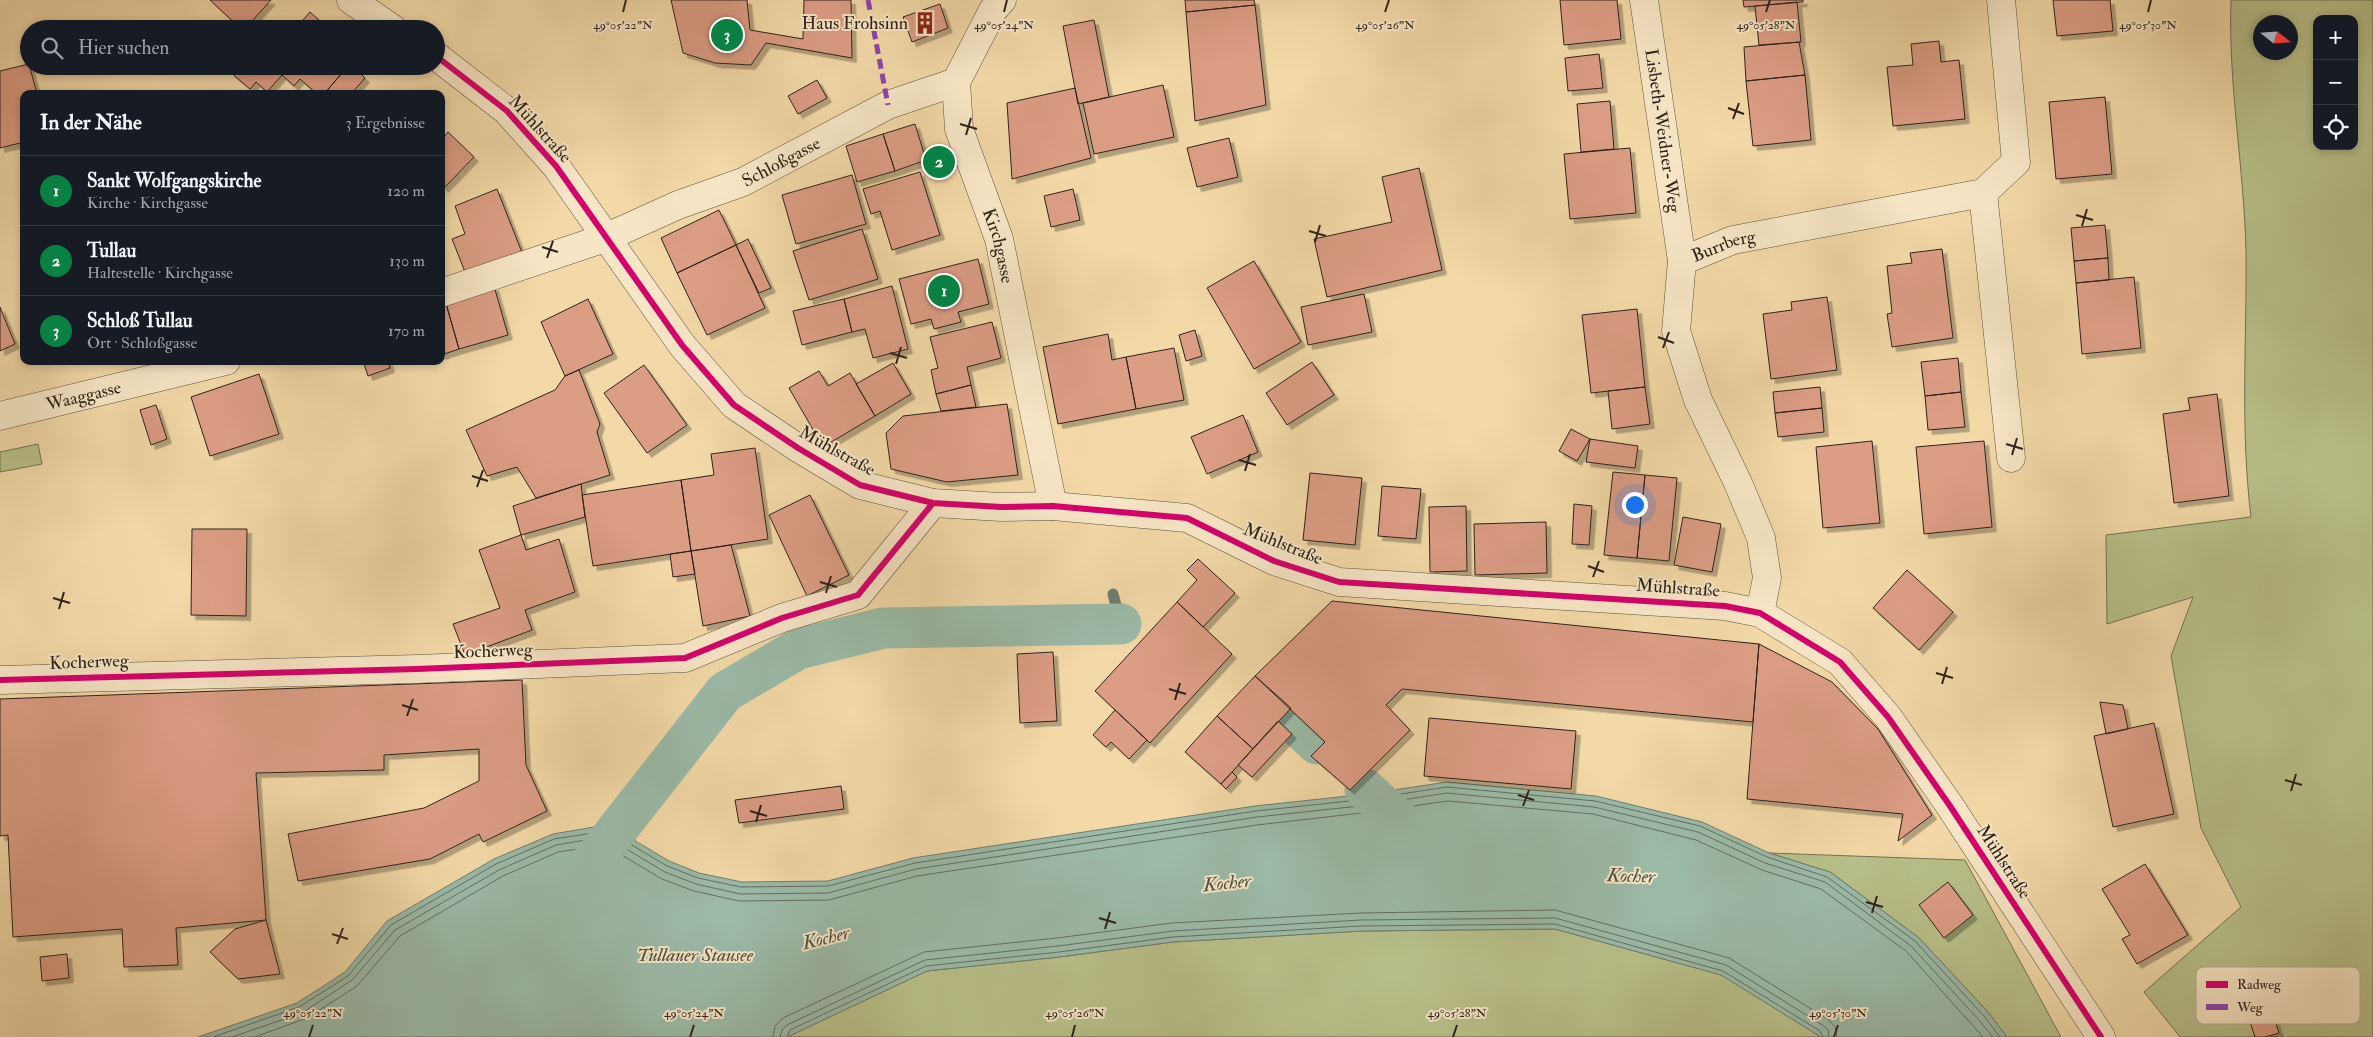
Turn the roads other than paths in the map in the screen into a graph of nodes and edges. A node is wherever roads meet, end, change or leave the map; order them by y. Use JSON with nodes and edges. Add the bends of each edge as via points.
{"nodes":[{"id":1,"x":351,"y":0,"type":"edge"},
{"id":2,"x":1644,"y":0,"type":"edge"},
{"id":3,"x":2001,"y":0,"type":"edge"},
{"id":4,"x":993,"y":3,"type":"edge"},
{"id":5,"x":380,"y":20,"type":"edge"},
{"id":6,"x":445,"y":63,"type":"edge"},
{"id":7,"x":956,"y":82,"type":"junction"},
{"id":8,"x":1983,"y":193,"type":"junction"},
{"id":9,"x":605,"y":238,"type":"junction"},
{"id":10,"x":1682,"y":261,"type":"junction"},
{"id":11,"x":445,"y":292,"type":"edge"},
{"id":12,"x":210,"y":365,"type":"edge"},
{"id":13,"x":0,"y":416,"type":"edge"},
{"id":14,"x":2012,"y":458,"type":"dead end"},
{"id":15,"x":933,"y":503,"type":"junction"},
{"id":16,"x":1052,"y":506,"type":"junction"},
{"id":17,"x":1760,"y":613,"type":"junction"},
{"id":18,"x":0,"y":680,"type":"edge"},
{"id":19,"x":2101,"y":1037,"type":"edge"}],
"edges":[{"from":1,"to":5,"type":"street"},
{"from":2,"to":10,"type":"street","name":"Lisbeth-Weidner-Weg"},
{"from":3,"to":8,"type":"street","via":[[2016,162]]},
{"from":4,"to":7,"type":"street"},
{"from":6,"to":9,"type":"street","name":"Mühlstraße","via":[[507,111],[556,166]]},
{"from":7,"to":9,"type":"street","name":"Schloßgasse","via":[[888,104],[743,182],[678,205]]},
{"from":7,"to":16,"type":"street","name":"Kirchgasse","via":[[959,129],[999,239]]},
{"from":8,"to":10,"type":"street","name":"Burrberg","via":[[1733,240]]},
{"from":8,"to":14,"type":"street"},
{"from":9,"to":11,"type":"street"},
{"from":9,"to":15,"type":"street","name":"Mühlstraße","via":[[682,346],[734,405],[860,485]]},
{"from":10,"to":17,"type":"street","name":"Burrberg","via":[[1676,331],[1698,400],[1761,538],[1767,578]]},
{"from":12,"to":13,"type":"street","name":"Waaggasse"},
{"from":15,"to":16,"type":"street","name":"Mühlstraße"},
{"from":15,"to":18,"type":"street","name":"Kocherweg","via":[[858,595],[782,618],[685,658]]},
{"from":16,"to":17,"type":"street","name":"Mühlstraße","via":[[1187,518],[1274,561],[1339,582],[1724,606]]},
{"from":17,"to":19,"type":"street","name":"Mühlstraße","via":[[1840,662],[1888,716]]}]}
